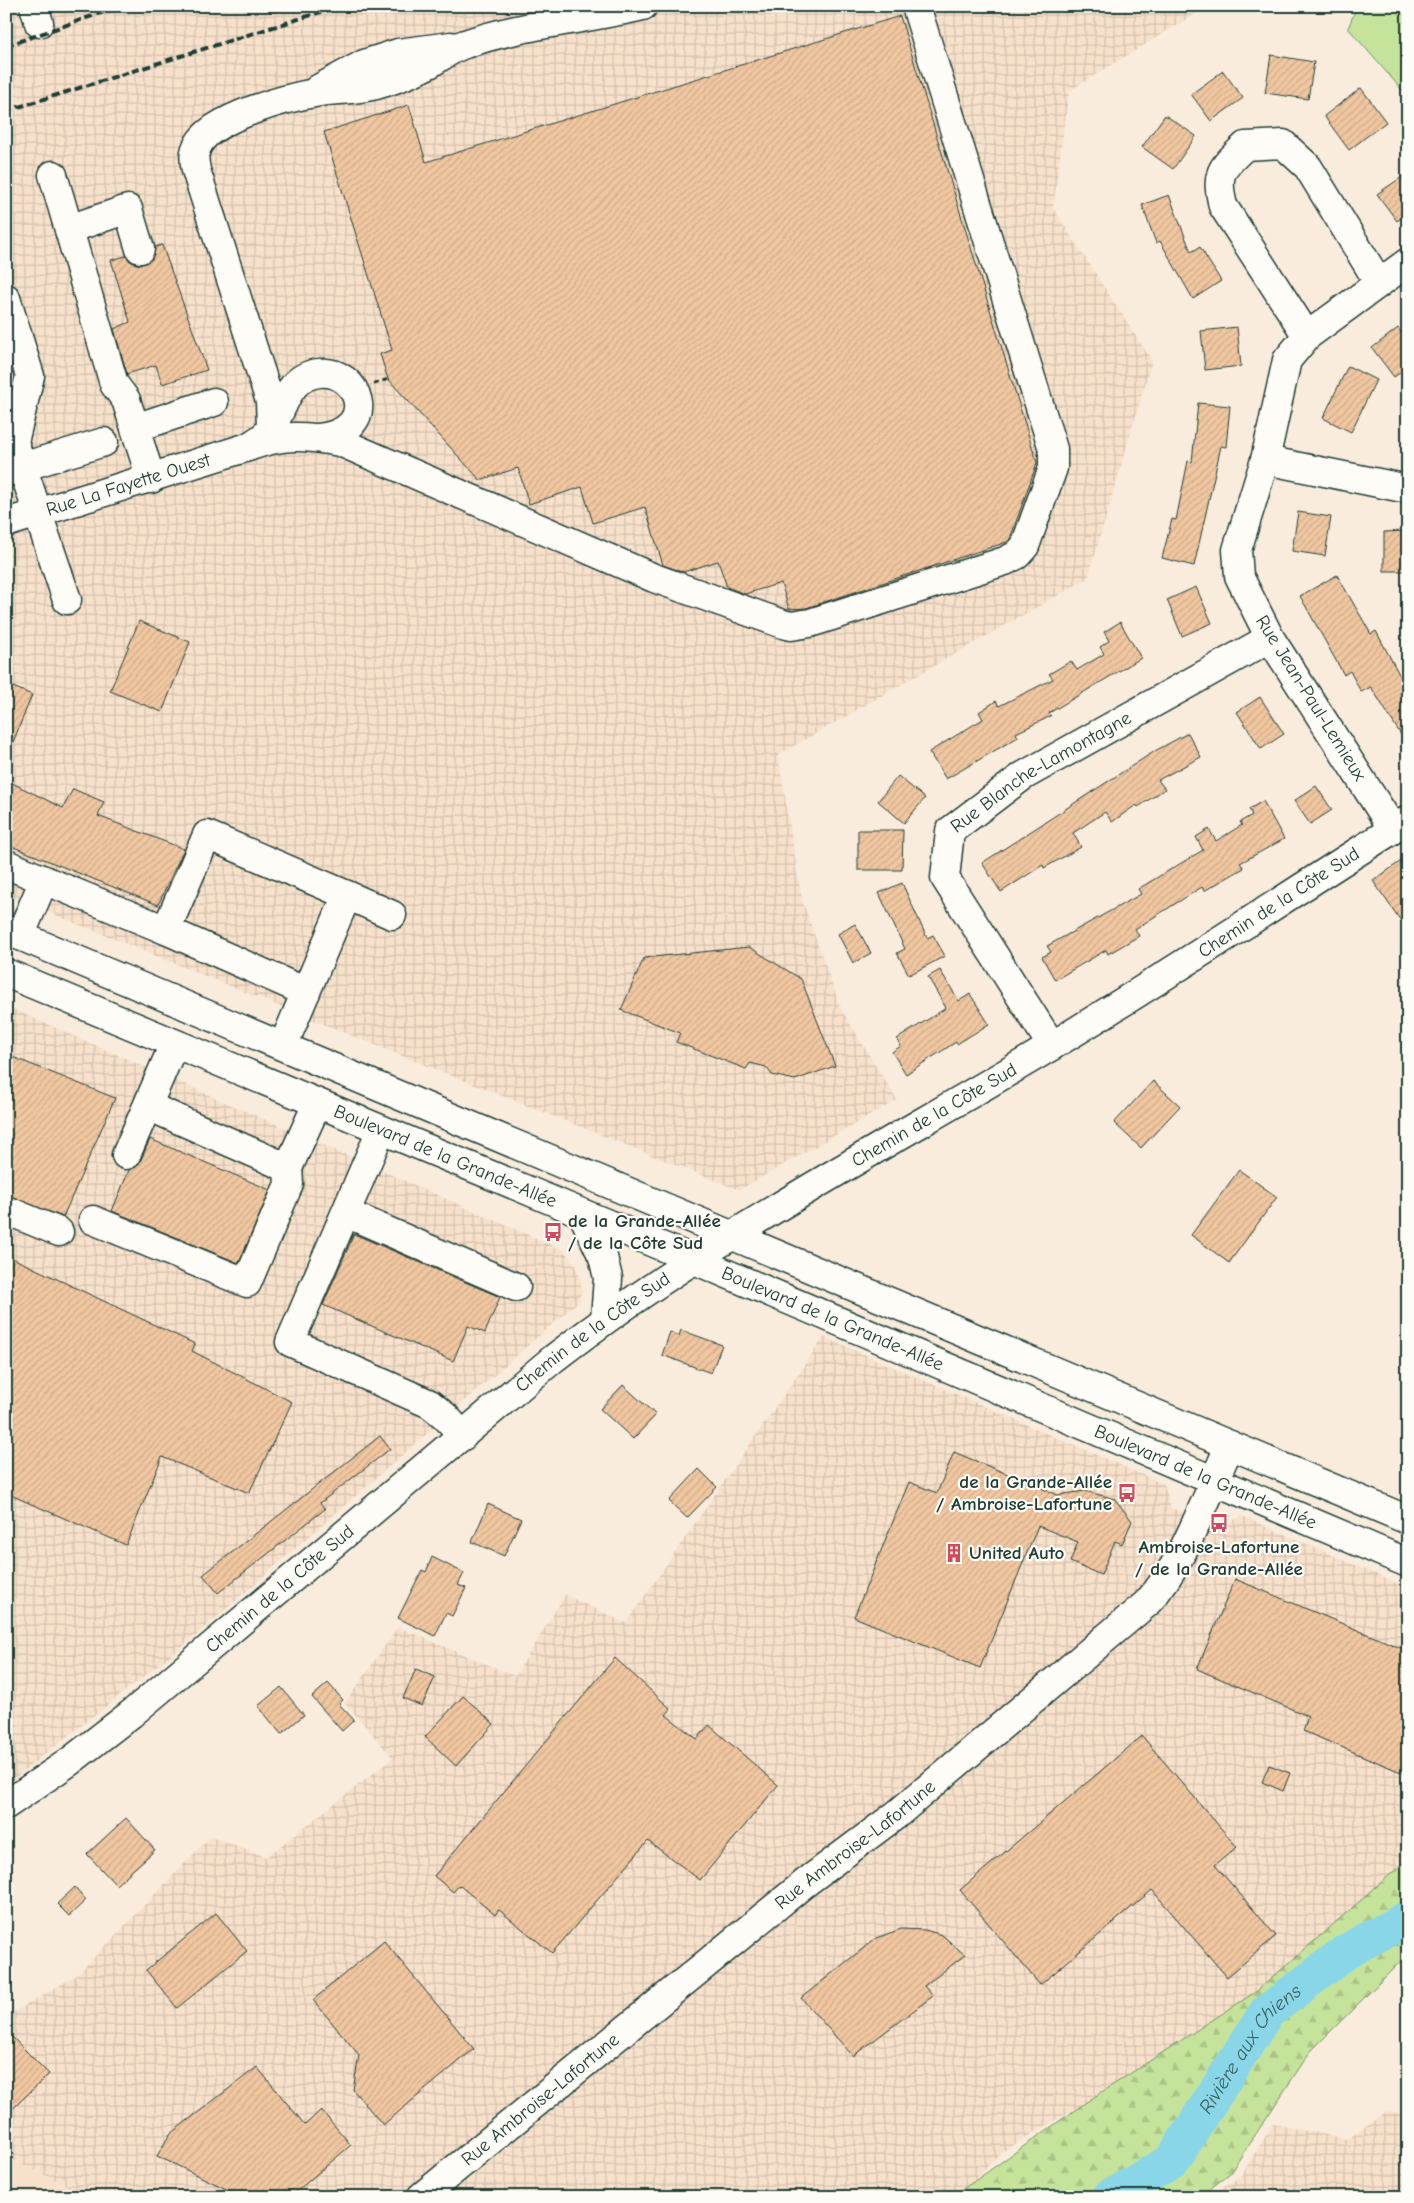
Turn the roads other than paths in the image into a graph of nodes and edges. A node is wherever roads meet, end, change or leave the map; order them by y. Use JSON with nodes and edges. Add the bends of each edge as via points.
{"nodes":[{"id":1,"x":643,"y":6,"type":"edge"},
{"id":2,"x":916,"y":6,"type":"edge"},
{"id":3,"x":53,"y":175,"type":"dead end"},
{"id":4,"x":69,"y":228,"type":"junction"},
{"id":5,"x":140,"y":249,"type":"dead end"},
{"id":6,"x":1408,"y":262,"type":"edge"},
{"id":7,"x":1380,"y":283,"type":"junction"},
{"id":8,"x":6,"y":298,"type":"edge"},
{"id":9,"x":1306,"y":336,"type":"junction"},
{"id":10,"x":214,"y":402,"type":"dead end"},
{"id":11,"x":135,"y":428,"type":"junction"},
{"id":12,"x":270,"y":430,"type":"junction"},
{"id":13,"x":319,"y":438,"type":"junction"},
{"id":14,"x":104,"y":442,"type":"dead end"},
{"id":15,"x":248,"y":447,"type":"junction"},
{"id":16,"x":1265,"y":460,"type":"junction"},
{"id":17,"x":14,"y":469,"type":"edge"},
{"id":18,"x":151,"y":479,"type":"junction"},
{"id":19,"x":1408,"y":489,"type":"edge"},
{"id":20,"x":39,"y":513,"type":"junction"},
{"id":21,"x":6,"y":523,"type":"edge"},
{"id":22,"x":67,"y":600,"type":"dead end"},
{"id":23,"x":1270,"y":638,"type":"junction"},
{"id":24,"x":1401,"y":824,"type":"edge"},
{"id":25,"x":6,"y":864,"type":"edge"},
{"id":26,"x":44,"y":880,"type":"junction"},
{"id":27,"x":347,"y":895,"type":"junction"},
{"id":28,"x":392,"y":915,"type":"dead end"},
{"id":29,"x":166,"y":930,"type":"junction"},
{"id":30,"x":13,"y":933,"type":"edge"},
{"id":31,"x":6,"y":973,"type":"edge"},
{"id":32,"x":306,"y":992,"type":"junction"},
{"id":33,"x":174,"y":1044,"type":"junction"},
{"id":34,"x":283,"y":1046,"type":"junction"},
{"id":35,"x":1052,"y":1046,"type":"junction"},
{"id":36,"x":317,"y":1104,"type":"junction"},
{"id":37,"x":148,"y":1106,"type":"junction"},
{"id":38,"x":381,"y":1130,"type":"junction"},
{"id":39,"x":126,"y":1155,"type":"dead end"},
{"id":40,"x":288,"y":1168,"type":"junction"},
{"id":41,"x":6,"y":1210,"type":"edge"},
{"id":42,"x":346,"y":1214,"type":"junction"},
{"id":43,"x":583,"y":1215,"type":"junction"},
{"id":44,"x":93,"y":1220,"type":"dead end"},
{"id":45,"x":59,"y":1232,"type":"dead end"},
{"id":46,"x":731,"y":1235,"type":"junction"},
{"id":47,"x":692,"y":1259,"type":"junction"},
{"id":48,"x":516,"y":1287,"type":"dead end"},
{"id":49,"x":605,"y":1319,"type":"junction"},
{"id":50,"x":463,"y":1436,"type":"junction"},
{"id":51,"x":1230,"y":1445,"type":"junction"},
{"id":52,"x":1213,"y":1481,"type":"junction"},
{"id":53,"x":1408,"y":1520,"type":"edge"},
{"id":54,"x":1408,"y":1563,"type":"edge"},
{"id":55,"x":6,"y":1805,"type":"edge"},
{"id":56,"x":421,"y":2197,"type":"edge"}],
"edges":[{"from":1,"to":12,"type":"street","via":[[514,30],[462,45],[396,79],[361,88],[308,94],[260,108],[218,124],[203,137],[194,156],[199,184],[270,401]]},
{"from":2,"to":13,"type":"street","name":"Rue La Fayette Ouest","via":[[1053,449],[1053,468],[1025,546],[1017,555],[810,623],[791,626],[654,578],[391,462],[340,442]]},
{"from":3,"to":4,"type":"street"},
{"from":4,"to":5,"type":"street","via":[[128,209]]},
{"from":4,"to":11,"type":"street","via":[[114,384],[126,400]]},
{"from":6,"to":7,"type":"street","name":"Rue Jean-Paul-Lemieux"},
{"from":7,"to":9,"type":"street","name":"Rue Jean-Paul-Lemieux"},
{"from":7,"to":9,"type":"street","via":[[1308,167],[1283,144],[1245,146],[1224,167],[1218,185],[1223,206]]},
{"from":8,"to":17,"type":"street","via":[[30,376],[14,442]]},
{"from":9,"to":16,"type":"street","name":"Rue Jean-Paul-Lemieux","via":[[1287,360]]},
{"from":10,"to":11,"type":"street"},
{"from":11,"to":18,"type":"street"},
{"from":12,"to":13,"type":"street","via":[[294,386],[309,376],[327,373],[349,384],[355,394],[358,411],[356,419],[346,430]]},
{"from":12,"to":15,"type":"street"},
{"from":13,"to":15,"type":"street","name":"Rue La Fayette Ouest","via":[[281,436]]},
{"from":14,"to":17,"type":"street"},
{"from":15,"to":18,"type":"street","name":"Rue La Fayette Ouest"},
{"from":16,"to":19,"type":"street"},
{"from":16,"to":23,"type":"street","name":"Rue Jean-Paul-Lemieux","via":[[1237,550],[1239,576]]},
{"from":17,"to":20,"type":"street"},
{"from":18,"to":20,"type":"street","name":"Rue La Fayette Ouest"},
{"from":20,"to":21,"type":"street","name":"Rue La Fayette Ouest"},
{"from":20,"to":22,"type":"street"},
{"from":23,"to":24,"type":"street","name":"Rue Jean-Paul-Lemieux"},
{"from":23,"to":35,"type":"street","name":"Rue Blanche-Lamontagne","via":[[1023,776],[950,831],[945,878]]},
{"from":24,"to":35,"type":"street","name":"Chemin de la Côte Sud"},
{"from":25,"to":26,"type":"street"},
{"from":26,"to":29,"type":"street"},
{"from":26,"to":30,"type":"street"},
{"from":27,"to":28,"type":"street"},
{"from":27,"to":29,"type":"street","via":[[207,835]]},
{"from":27,"to":32,"type":"street"},
{"from":29,"to":32,"type":"street"},
{"from":30,"to":34,"type":"street","name":"Boulevard de la Grande-Allée"},
{"from":31,"to":33,"type":"street","name":"Boulevard de la Grande-Allée"},
{"from":32,"to":34,"type":"street"},
{"from":33,"to":36,"type":"street","name":"Boulevard de la Grande-Allée"},
{"from":33,"to":37,"type":"street"},
{"from":34,"to":46,"type":"street","name":"Boulevard de la Grande-Allée"},
{"from":35,"to":46,"type":"street","name":"Chemin de la Côte Sud"},
{"from":36,"to":38,"type":"street","name":"Boulevard de la Grande-Allée"},
{"from":36,"to":40,"type":"street"},
{"from":37,"to":39,"type":"street"},
{"from":37,"to":40,"type":"street"},
{"from":38,"to":42,"type":"street"},
{"from":38,"to":43,"type":"street","name":"Boulevard de la Grande-Allée"},
{"from":40,"to":44,"type":"street","via":[[290,1184],[247,1283]]},
{"from":41,"to":45,"type":"street"},
{"from":42,"to":48,"type":"street"},
{"from":42,"to":50,"type":"street","via":[[290,1342],[430,1404]]},
{"from":43,"to":47,"type":"street","name":"Boulevard de la Grande-Allée"},
{"from":43,"to":49,"type":"street","via":[[608,1278]]},
{"from":46,"to":47,"type":"street","name":"Chemin de la Côte Sud"},
{"from":46,"to":51,"type":"street","name":"Boulevard de la Grande-Allée"},
{"from":47,"to":49,"type":"street","name":"Chemin de la Côte Sud"},
{"from":47,"to":52,"type":"street","name":"Boulevard de la Grande-Allée"},
{"from":49,"to":50,"type":"street","name":"Chemin de la Côte Sud"},
{"from":50,"to":55,"type":"street","name":"Chemin de la Côte Sud","via":[[107,1734]]},
{"from":51,"to":52,"type":"street","name":"Rue Ambroise-Lafortune"},
{"from":51,"to":53,"type":"street","name":"Boulevard de la Grande-Allée"},
{"from":52,"to":54,"type":"street","name":"Boulevard de la Grande-Allée"},
{"from":52,"to":56,"type":"street","name":"Rue Ambroise-Lafortune","via":[[1168,1577],[1146,1604],[896,1815],[797,1889]]}]}
